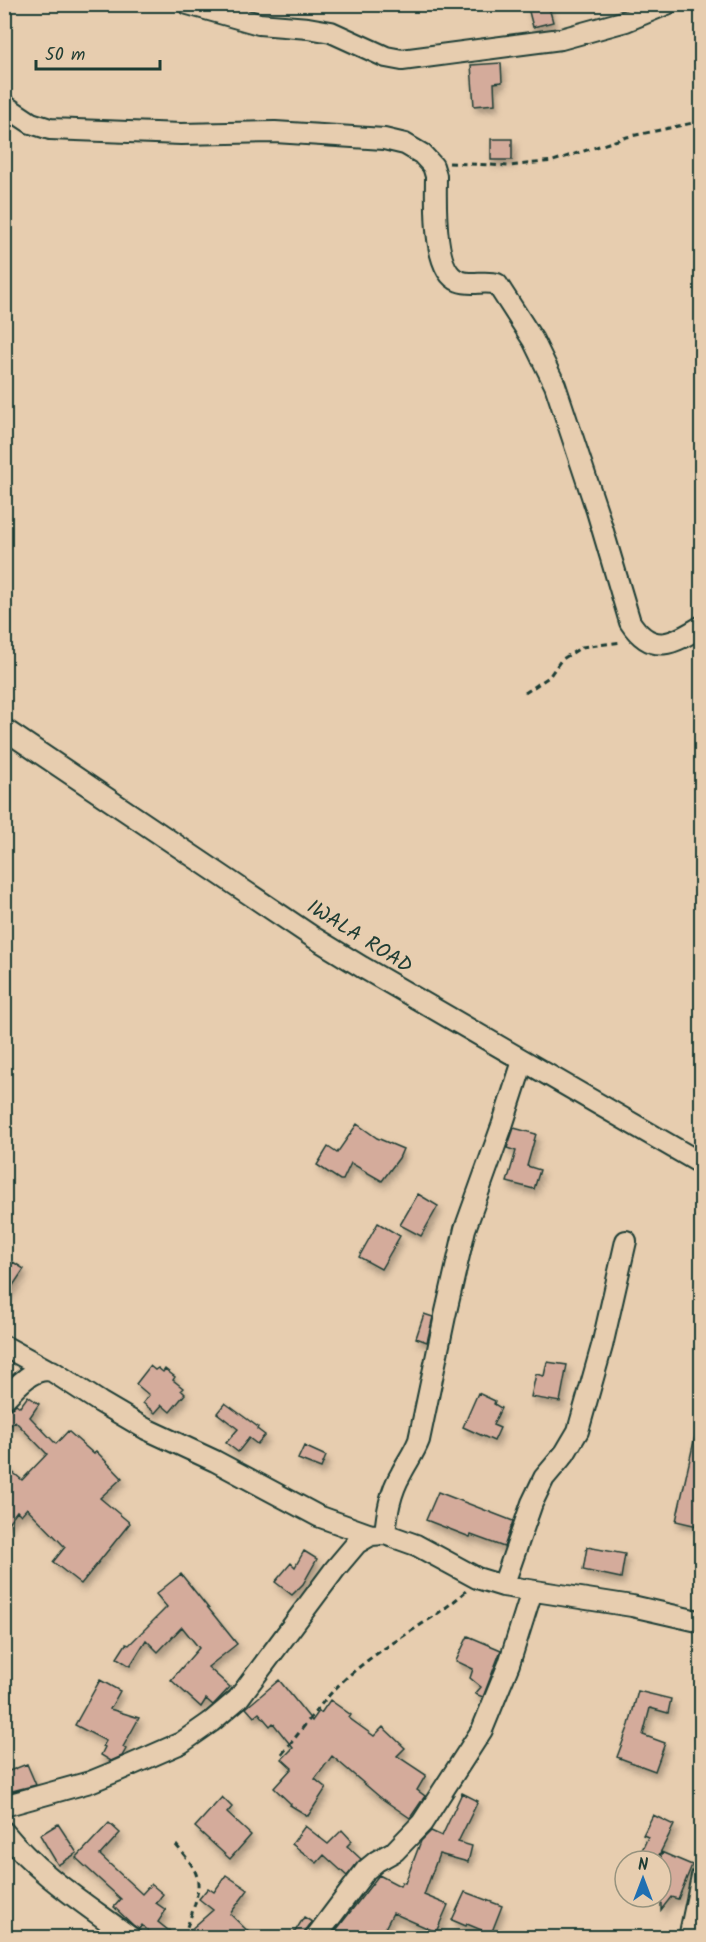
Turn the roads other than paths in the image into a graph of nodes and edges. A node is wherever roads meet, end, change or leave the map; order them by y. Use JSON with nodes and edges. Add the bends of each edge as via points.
{"nodes":[{"id":1,"x":188,"y":4,"type":"edge"},
{"id":2,"x":667,"y":4,"type":"edge"},
{"id":3,"x":4,"y":105,"type":"edge"},
{"id":4,"x":702,"y":626,"type":"edge"},
{"id":5,"x":4,"y":729,"type":"edge"},
{"id":6,"x":522,"y":1060,"type":"junction"},
{"id":7,"x":702,"y":1164,"type":"edge"},
{"id":8,"x":626,"y":1240,"type":"dead end"},
{"id":9,"x":4,"y":1346,"type":"edge"},
{"id":10,"x":46,"y":1369,"type":"junction"},
{"id":11,"x":4,"y":1399,"type":"edge"},
{"id":12,"x":378,"y":1535,"type":"junction"},
{"id":13,"x":502,"y":1586,"type":"junction"},
{"id":14,"x":532,"y":1591,"type":"junction"},
{"id":15,"x":702,"y":1622,"type":"edge"},
{"id":16,"x":4,"y":1806,"type":"edge"},
{"id":17,"x":4,"y":1832,"type":"edge"},
{"id":18,"x":702,"y":1876,"type":"edge"},
{"id":19,"x":131,"y":1938,"type":"edge"},
{"id":20,"x":315,"y":1938,"type":"edge"},
{"id":21,"x":689,"y":1938,"type":"edge"}],
"edges":[{"from":1,"to":2,"type":"street","via":[[259,24],[332,32],[386,57],[402,60],[561,39],[626,21]]},
{"from":3,"to":4,"type":"street","via":[[30,123],[50,129],[181,134],[275,132],[384,139],[423,154],[436,176],[438,243],[446,266],[458,281],[496,284],[533,340],[555,385],[630,622],[646,641],[660,644],[683,638]]},
{"from":5,"to":6,"type":"street","name":"IWALA ROAD","via":[[313,937]]},
{"from":6,"to":7,"type":"street","name":"IWALA ROAD"},
{"from":6,"to":12,"type":"street","via":[[465,1229],[419,1440],[401,1474]]},
{"from":8,"to":13,"type":"street","via":[[578,1431],[544,1478]]},
{"from":9,"to":10,"type":"street"},
{"from":10,"to":11,"type":"street","via":[[33,1373]]},
{"from":10,"to":12,"type":"street","via":[[146,1429],[318,1516]]},
{"from":12,"to":13,"type":"street","via":[[416,1545],[477,1578]]},
{"from":12,"to":16,"type":"street","via":[[357,1543],[238,1699],[211,1722],[181,1743],[90,1782]]},
{"from":13,"to":14,"type":"street"},
{"from":14,"to":15,"type":"street","via":[[632,1606]]},
{"from":14,"to":20,"type":"street","via":[[482,1730],[422,1823],[395,1851],[366,1870]]},
{"from":17,"to":19,"type":"street","via":[[38,1868]]},
{"from":18,"to":21,"type":"street"}]}
